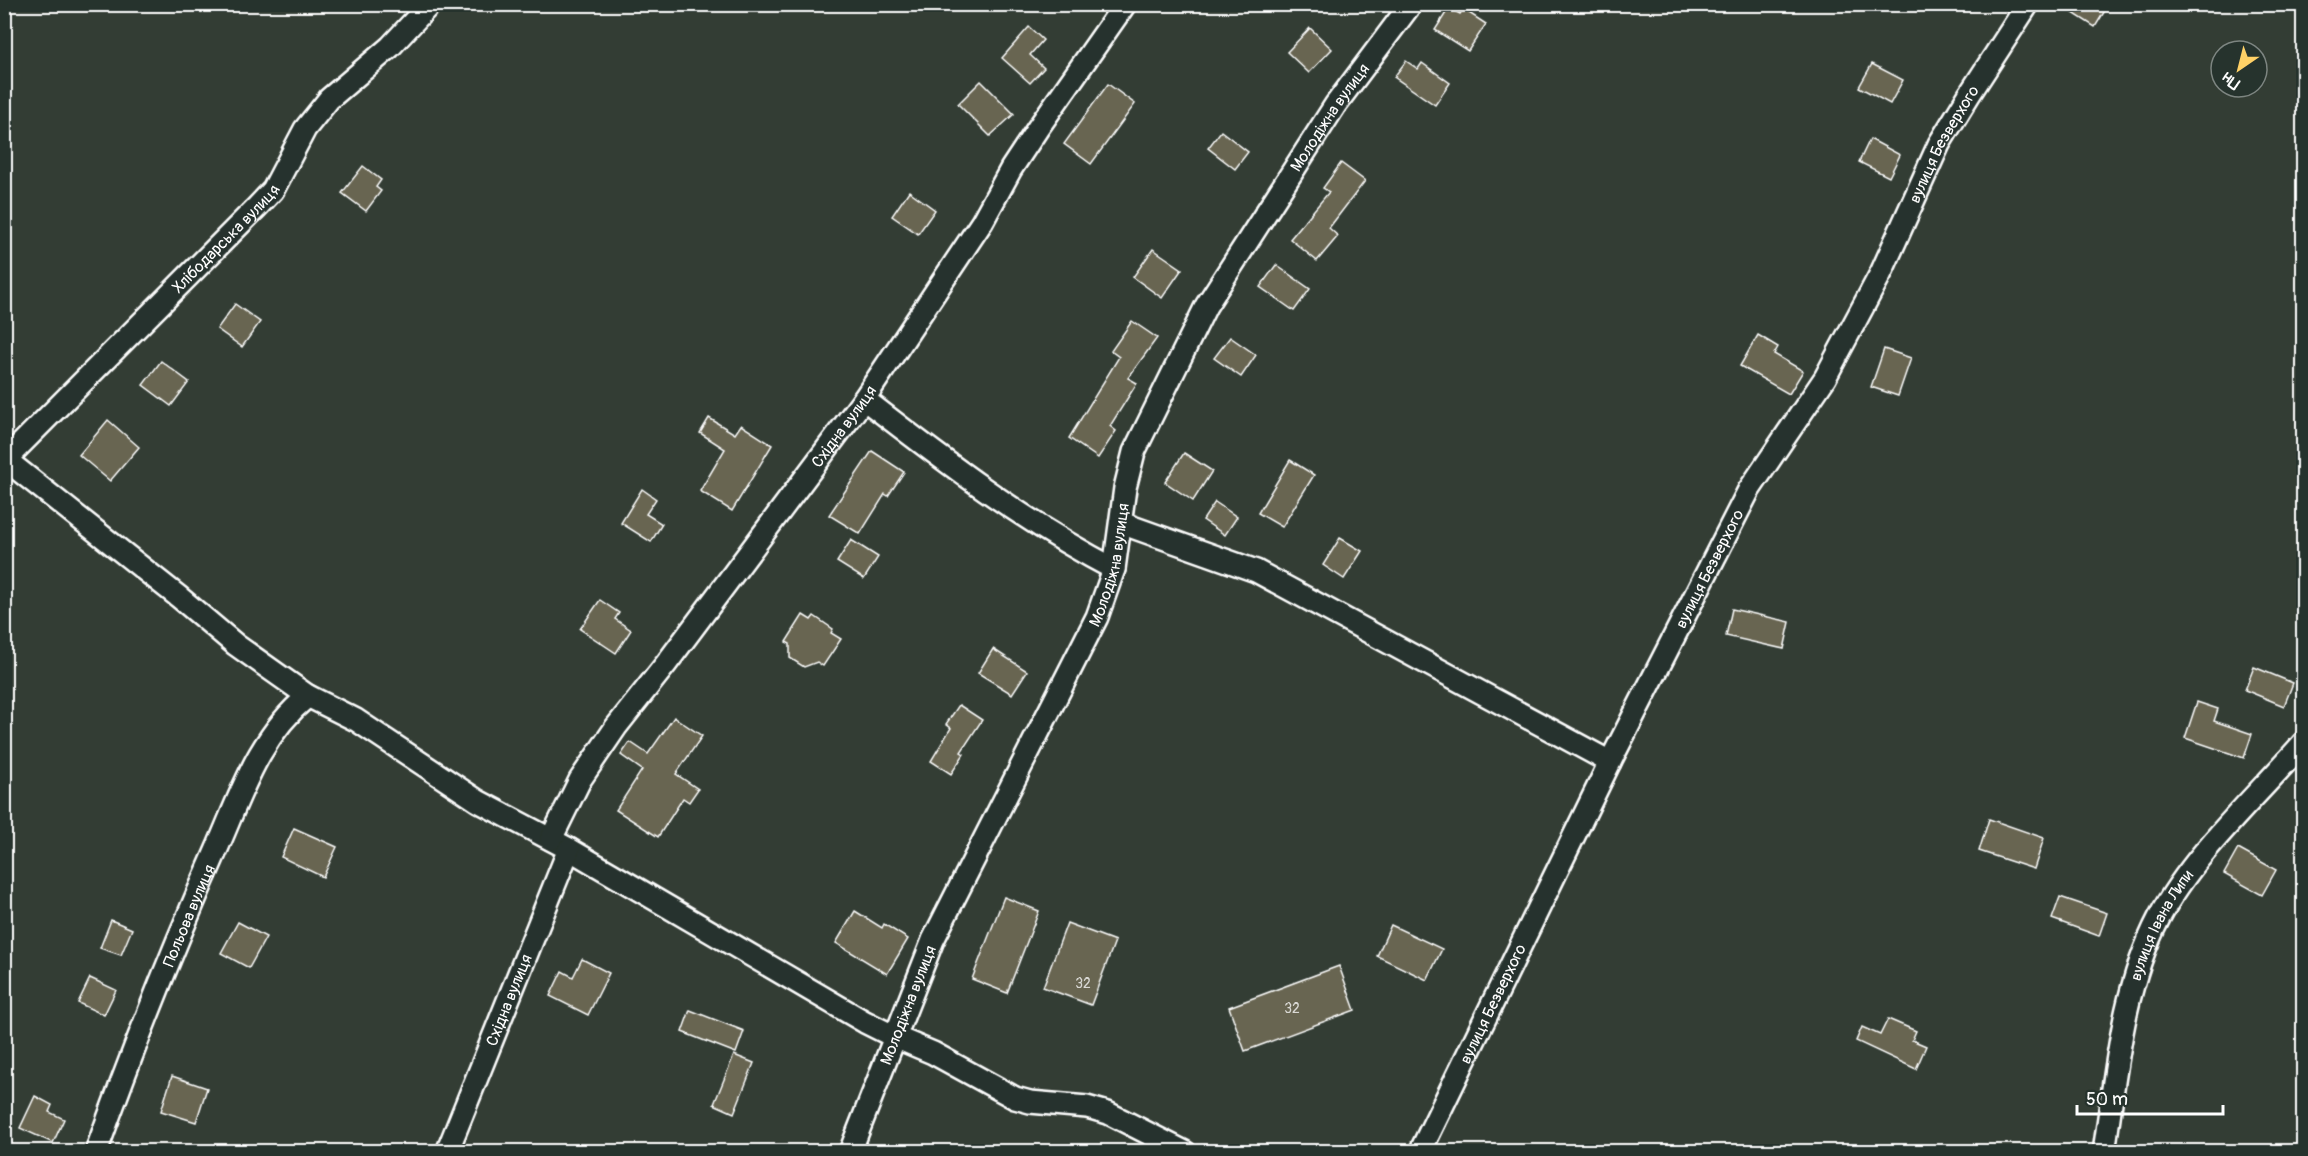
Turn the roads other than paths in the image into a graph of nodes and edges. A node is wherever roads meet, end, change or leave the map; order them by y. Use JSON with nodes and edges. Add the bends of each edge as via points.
{"nodes":[{"id":1,"x":430,"y":4,"type":"edge"},
{"id":2,"x":1125,"y":4,"type":"edge"},
{"id":3,"x":1411,"y":4,"type":"edge"},
{"id":4,"x":2028,"y":4,"type":"edge"},
{"id":5,"x":864,"y":399,"type":"junction"},
{"id":6,"x":5,"y":461,"type":"edge"},
{"id":7,"x":1121,"y":523,"type":"junction"},
{"id":8,"x":1114,"y":569,"type":"junction"},
{"id":9,"x":308,"y":696,"type":"junction"},
{"id":10,"x":2302,"y":747,"type":"edge"},
{"id":11,"x":1610,"y":762,"type":"junction"},
{"id":12,"x":560,"y":844,"type":"junction"},
{"id":13,"x":895,"y":1037,"type":"junction"},
{"id":14,"x":96,"y":1152,"type":"edge"},
{"id":15,"x":447,"y":1152,"type":"edge"},
{"id":16,"x":850,"y":1152,"type":"edge"},
{"id":17,"x":1185,"y":1152,"type":"edge"},
{"id":18,"x":1420,"y":1152,"type":"edge"},
{"id":19,"x":2104,"y":1152,"type":"edge"}],
"edges":[{"from":1,"to":6,"type":"street","name":"Хлібодарська вулиця","via":[[390,47],[329,99],[305,129],[273,190]]},
{"from":2,"to":5,"type":"street","name":"Східна вулиця","via":[[1038,128],[982,222]]},
{"from":3,"to":7,"type":"street","name":"Молодіжна вулиця","via":[[1336,104],[1206,306],[1134,452]]},
{"from":4,"to":11,"type":"street","name":"вулиця Безверхого","via":[[1939,144],[1851,330],[1825,378],[1749,490]]},
{"from":5,"to":8,"type":"street","via":[[1042,529]]},
{"from":5,"to":12,"type":"street","name":"Східна вулиця","via":[[616,727],[580,780]]},
{"from":6,"to":9,"type":"street","via":[[236,645]]},
{"from":7,"to":8,"type":"street","name":"Молодіжна вулиця"},
{"from":7,"to":11,"type":"street","via":[[1256,571]]},
{"from":8,"to":13,"type":"street","name":"Молодіжна вулиця","via":[[1097,618],[933,940]]},
{"from":9,"to":12,"type":"street","via":[[356,720],[478,801]]},
{"from":9,"to":14,"type":"street","name":"Польова вулиця","via":[[280,722],[260,752],[152,1000]]},
{"from":10,"to":19,"type":"street","name":"вулиця Івана Липи","via":[[2189,872],[2159,918],[2124,1019]]},
{"from":11,"to":18,"type":"street","name":"вулиця Безверхого"},
{"from":12,"to":13,"type":"street"},
{"from":12,"to":15,"type":"street","name":"Східна вулиця"},
{"from":13,"to":16,"type":"street","name":"Молодіжна вулиця"},
{"from":13,"to":17,"type":"street","via":[[1015,1098],[1108,1113]]}]}
